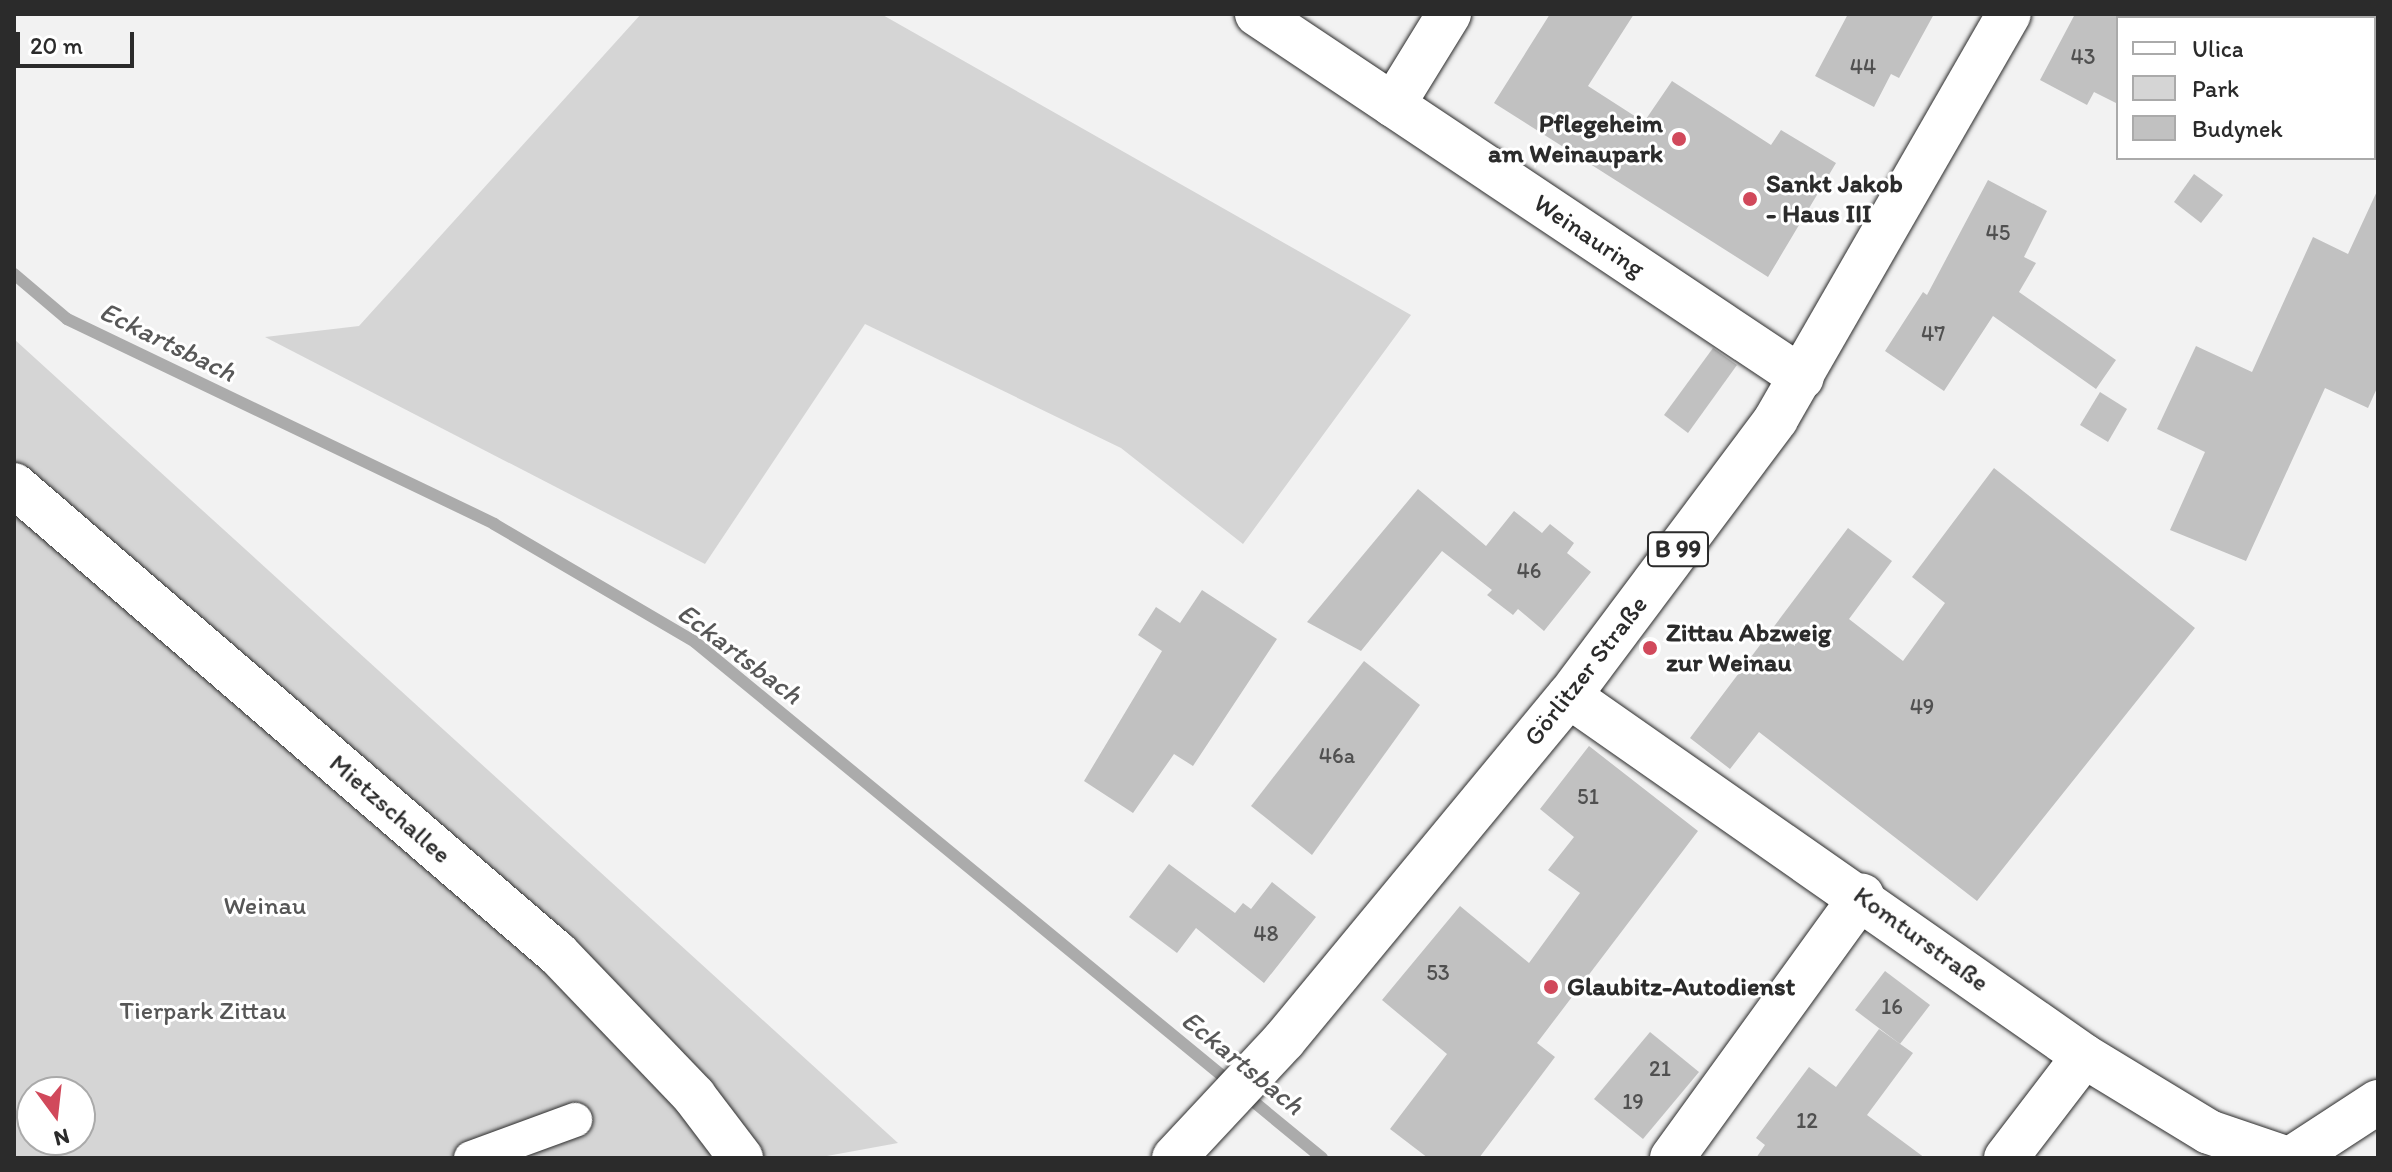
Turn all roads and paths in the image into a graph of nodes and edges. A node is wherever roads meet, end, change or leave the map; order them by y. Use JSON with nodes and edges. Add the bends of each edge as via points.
{"nodes":[{"id":1,"x":1257,"y":14,"type":"edge"},
{"id":2,"x":1449,"y":14,"type":"edge"},
{"id":3,"x":2009,"y":14,"type":"edge"},
{"id":4,"x":1393,"y":105,"type":"junction"},
{"id":5,"x":1802,"y":378,"type":"junction"},
{"id":6,"x":14,"y":485,"type":"edge"},
{"id":7,"x":1569,"y":696,"type":"junction"},
{"id":8,"x":1862,"y":896,"type":"junction"},
{"id":9,"x":2084,"y":1056,"type":"junction"},
{"id":10,"x":2378,"y":1102,"type":"edge"},
{"id":11,"x":575,"y":1120,"type":"dead end"},
{"id":12,"x":1186,"y":1146,"type":"edge"},
{"id":13,"x":471,"y":1158,"type":"edge"},
{"id":14,"x":741,"y":1158,"type":"edge"},
{"id":15,"x":1672,"y":1158,"type":"edge"},
{"id":16,"x":2006,"y":1158,"type":"edge"},
{"id":17,"x":2285,"y":1158,"type":"edge"},
{"id":18,"x":2292,"y":1158,"type":"edge"}],
"edges":[{"from":1,"to":4,"type":"street","name":"Weinauring"},
{"from":2,"to":4,"type":"street"},
{"from":3,"to":5,"type":"street","name":"Görlitzer Straße","number":"B 99"},
{"from":4,"to":5,"type":"street","name":"Weinauring"},
{"from":5,"to":7,"type":"street","name":"Görlitzer Straße","number":"B 99"},
{"from":6,"to":14,"type":"street","name":"Mietzschallee","via":[[558,954],[694,1096]]},
{"from":7,"to":8,"type":"street","name":"Komturstraße"},
{"from":7,"to":12,"type":"street","name":"Görlitzer Straße","number":"B 99","via":[[1284,1040]]},
{"from":8,"to":9,"type":"street","name":"Komturstraße"},
{"from":8,"to":15,"type":"street"},
{"from":9,"to":16,"type":"street"},
{"from":9,"to":17,"type":"street","name":"Komturstraße","via":[[2209,1132]]},
{"from":10,"to":18,"type":"street"},
{"from":11,"to":13,"type":"street"}]}
